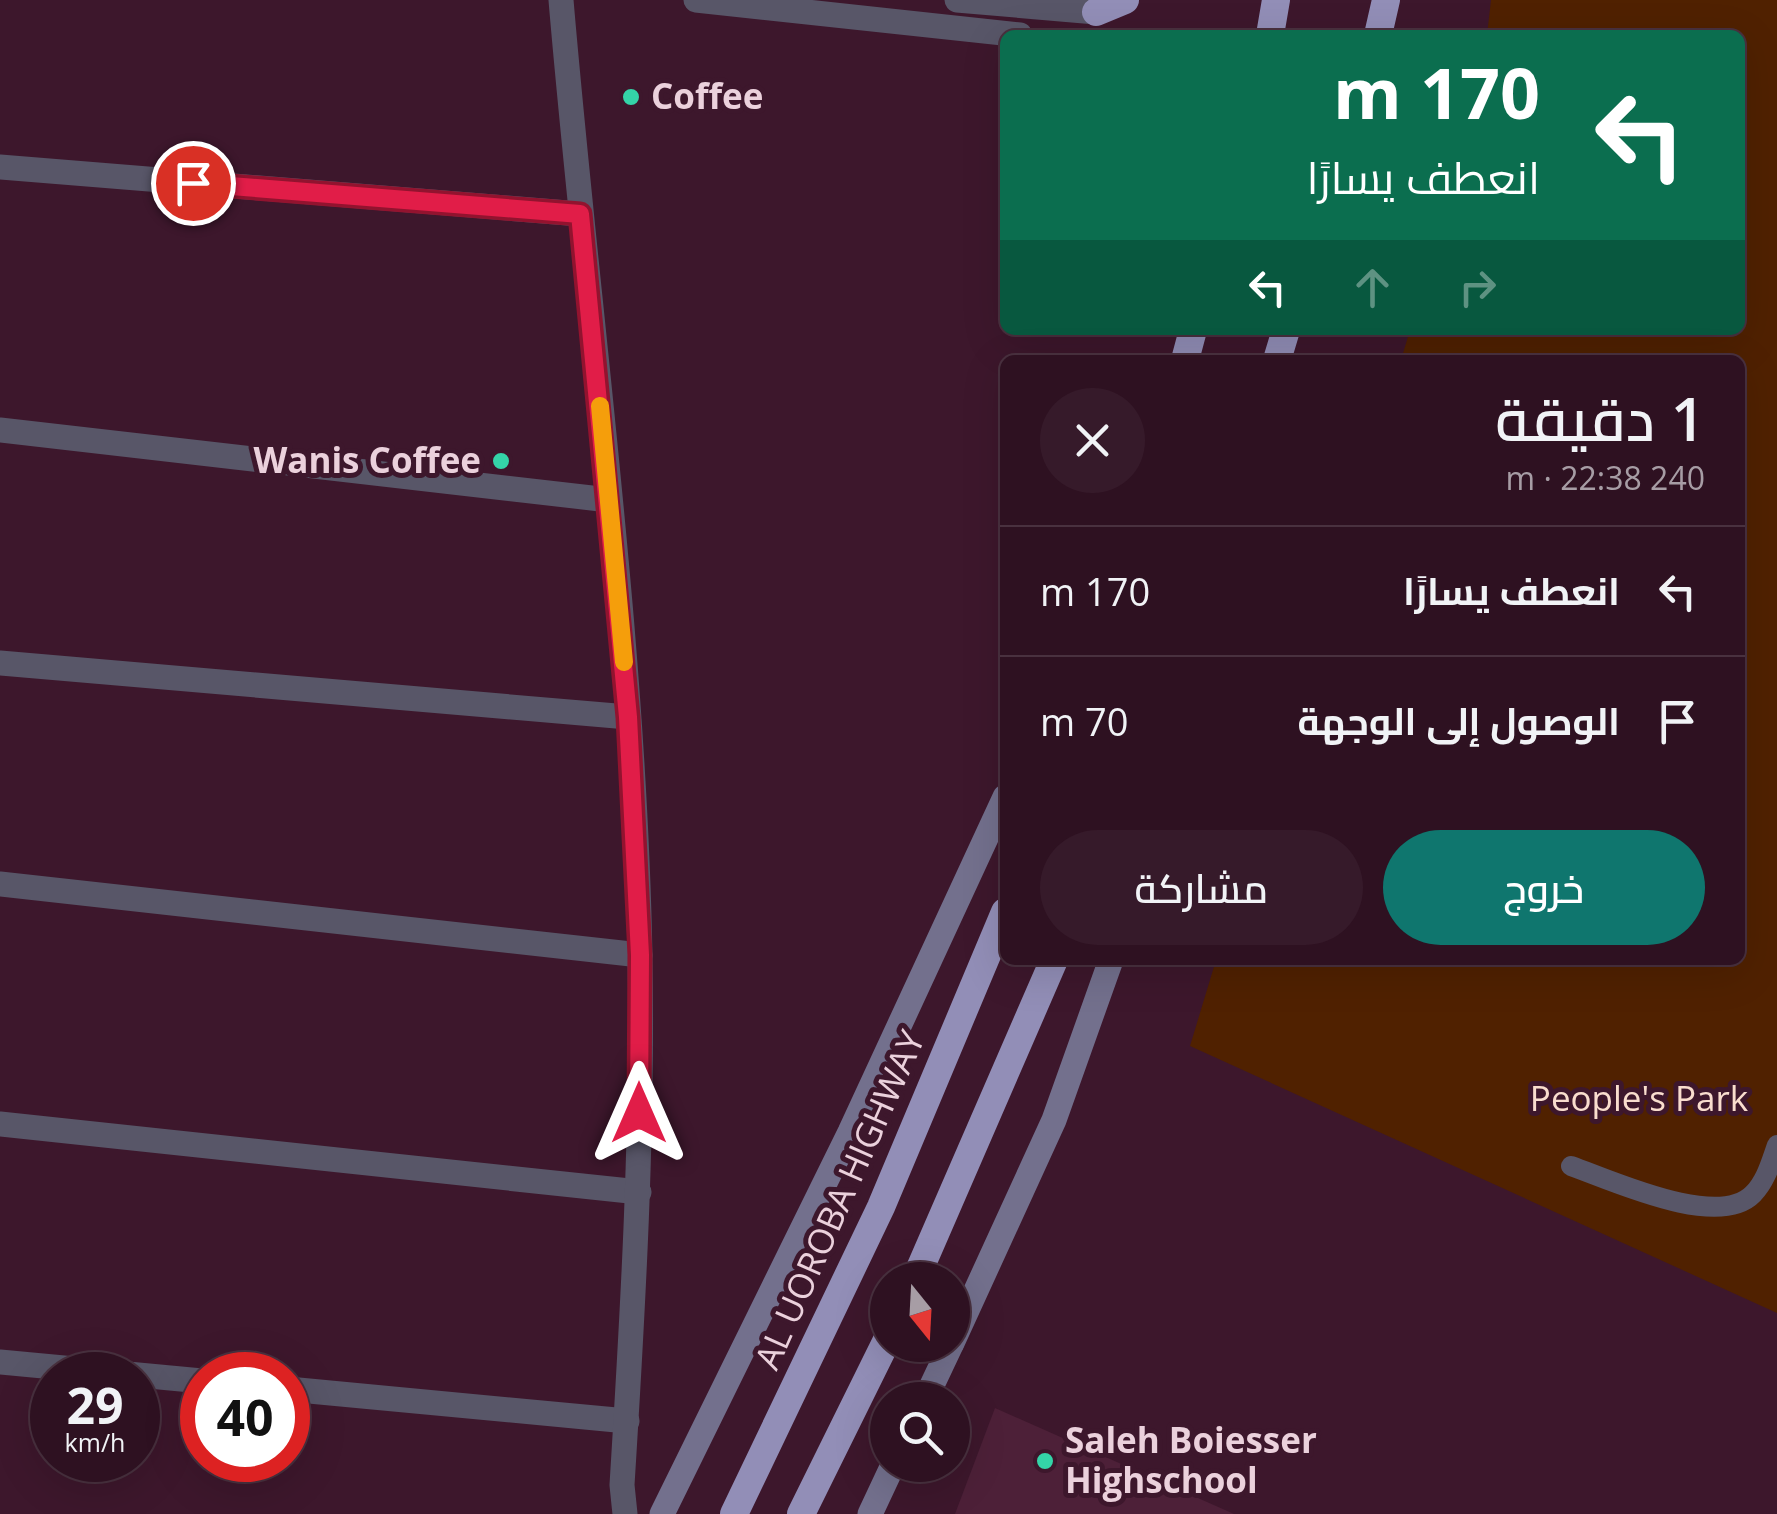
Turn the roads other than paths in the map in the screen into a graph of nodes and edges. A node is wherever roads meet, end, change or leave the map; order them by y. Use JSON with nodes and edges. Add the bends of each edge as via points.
{"nodes":[{"id":1,"x":562,"y":0,"type":"edge"},
{"id":2,"x":696,"y":0,"type":"edge"},
{"id":3,"x":956,"y":0,"type":"edge"},
{"id":4,"x":1125,"y":0,"type":"edge"},
{"id":5,"x":1276,"y":0,"type":"edge"},
{"id":6,"x":1386,"y":0,"type":"edge"},
{"id":7,"x":1096,"y":12,"type":"joint"},
{"id":8,"x":1271,"y":30,"type":"edge"},
{"id":9,"x":1379,"y":30,"type":"edge"},
{"id":10,"x":1000,"y":33,"type":"edge"},
{"id":11,"x":0,"y":167,"type":"edge"},
{"id":12,"x":580,"y":214,"type":"junction"},
{"id":13,"x":0,"y":430,"type":"edge"},
{"id":14,"x":610,"y":500,"type":"junction"},
{"id":15,"x":0,"y":663,"type":"edge"},
{"id":16,"x":628,"y":717,"type":"junction"},
{"id":17,"x":1000,"y":808,"type":"edge"},
{"id":18,"x":0,"y":884,"type":"edge"},
{"id":19,"x":1000,"y":924,"type":"edge"},
{"id":20,"x":640,"y":955,"type":"junction"},
{"id":21,"x":1052,"y":965,"type":"edge"},
{"id":22,"x":1110,"y":965,"type":"edge"},
{"id":23,"x":0,"y":1124,"type":"edge"},
{"id":24,"x":1777,"y":1144,"type":"edge"},
{"id":25,"x":1571,"y":1166,"type":"dead end"},
{"id":26,"x":639,"y":1192,"type":"junction"},
{"id":27,"x":923,"y":1262,"type":"edge"},
{"id":28,"x":970,"y":1304,"type":"edge"},
{"id":29,"x":0,"y":1362,"type":"edge"},
{"id":30,"x":876,"y":1362,"type":"edge"},
{"id":31,"x":180,"y":1379,"type":"edge"},
{"id":32,"x":310,"y":1391,"type":"edge"},
{"id":33,"x":627,"y":1421,"type":"junction"},
{"id":34,"x":886,"y":1482,"type":"edge"},
{"id":35,"x":626,"y":1514,"type":"edge"},
{"id":36,"x":662,"y":1514,"type":"edge"},
{"id":37,"x":734,"y":1514,"type":"edge"},
{"id":38,"x":801,"y":1514,"type":"edge"},
{"id":39,"x":870,"y":1514,"type":"edge"}],
"edges":[{"from":1,"to":12,"type":"street"},
{"from":2,"to":10,"type":"street"},
{"from":3,"to":7,"type":"street"},
{"from":4,"to":7,"type":"highway"},
{"from":5,"to":8,"type":"highway"},
{"from":6,"to":9,"type":"highway"},
{"from":11,"to":12,"type":"street"},
{"from":12,"to":14,"type":"street"},
{"from":13,"to":14,"type":"street"},
{"from":14,"to":16,"type":"street"},
{"from":15,"to":16,"type":"street"},
{"from":16,"to":20,"type":"street"},
{"from":17,"to":36,"type":"main road"},
{"from":18,"to":20,"type":"street"},
{"from":19,"to":37,"type":"highway","name":"AL UOROBA HIGHWAY","via":[[881,1207]]},
{"from":20,"to":26,"type":"street"},
{"from":21,"to":27,"type":"highway"},
{"from":22,"to":28,"type":"main road","via":[[1054,1120]]},
{"from":23,"to":26,"type":"street"},
{"from":24,"to":25,"type":"lane","via":[[1750,1198],[1728,1206],[1674,1202]]},
{"from":26,"to":33,"type":"street"},
{"from":29,"to":31,"type":"street"},
{"from":30,"to":38,"type":"highway"},
{"from":32,"to":33,"type":"street"},
{"from":33,"to":35,"type":"street"},
{"from":34,"to":39,"type":"main road"}]}
